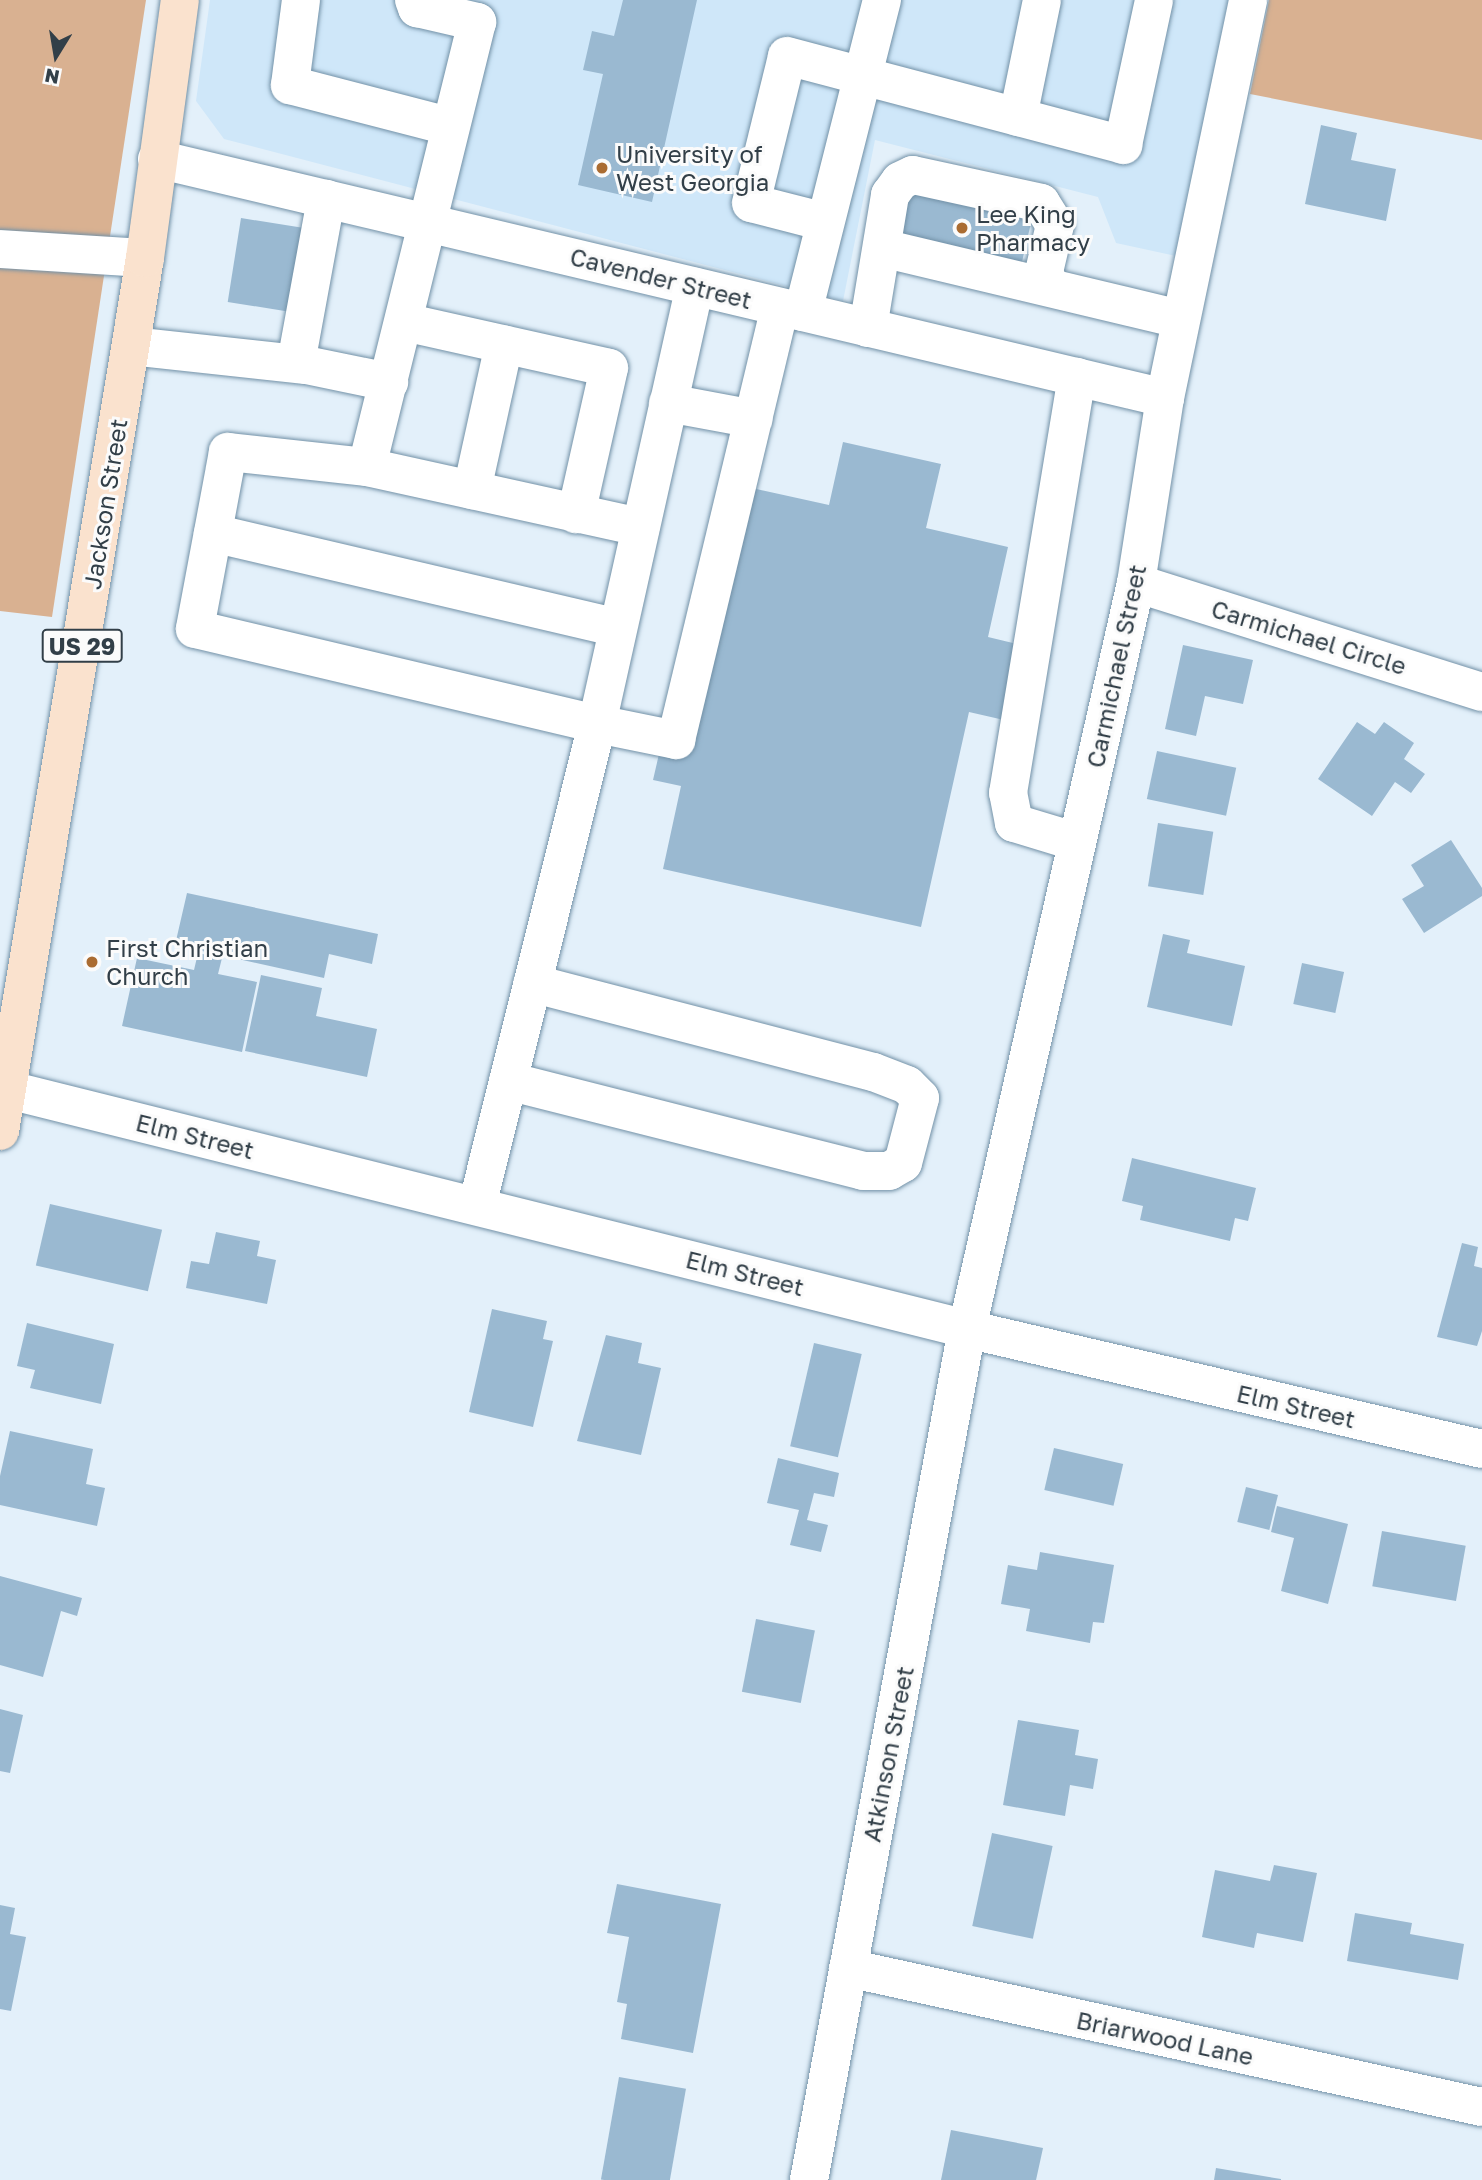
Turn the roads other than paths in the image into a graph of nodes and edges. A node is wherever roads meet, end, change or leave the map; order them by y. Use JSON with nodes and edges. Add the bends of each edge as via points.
{"nodes":[{"id":1,"x":180,"y":0,"type":"edge"},
{"id":2,"x":301,"y":0,"type":"edge"},
{"id":3,"x":414,"y":0,"type":"edge"},
{"id":4,"x":882,"y":0,"type":"edge"},
{"id":5,"x":1042,"y":0,"type":"edge"},
{"id":6,"x":1154,"y":0,"type":"edge"},
{"id":7,"x":1243,"y":1,"type":"edge"},
{"id":8,"x":860,"y":76,"type":"junction"},
{"id":9,"x":1018,"y":117,"type":"junction"},
{"id":10,"x":448,"y":126,"type":"junction"},
{"id":11,"x":157,"y":159,"type":"junction"},
{"id":12,"x":326,"y":199,"type":"junction"},
{"id":13,"x":430,"y":221,"type":"junction"},
{"id":14,"x":825,"y":222,"type":"junction"},
{"id":15,"x":882,"y":248,"type":"junction"},
{"id":16,"x":0,"y":249,"type":"edge"},
{"id":17,"x":145,"y":258,"type":"junction"},
{"id":18,"x":695,"y":287,"type":"junction"},
{"id":19,"x":1049,"y":287,"type":"junction"},
{"id":20,"x":792,"y":310,"type":"junction"},
{"id":21,"x":1180,"y":319,"type":"junction"},
{"id":22,"x":404,"y":322,"type":"junction"},
{"id":23,"x":868,"y":328,"type":"junction"},
{"id":24,"x":504,"y":344,"type":"junction"},
{"id":25,"x":131,"y":346,"type":"junction"},
{"id":26,"x":296,"y":363,"type":"junction"},
{"id":27,"x":1077,"y":377,"type":"junction"},
{"id":28,"x":388,"y":382,"type":"junction"},
{"id":29,"x":1165,"y":398,"type":"junction"},
{"id":30,"x":668,"y":403,"type":"junction"},
{"id":31,"x":754,"y":419,"type":"junction"},
{"id":32,"x":367,"y":467,"type":"junction"},
{"id":33,"x":472,"y":490,"type":"junction"},
{"id":34,"x":576,"y":514,"type":"junction"},
{"id":35,"x":639,"y":527,"type":"junction"},
{"id":36,"x":213,"y":533,"type":"junction"},
{"id":37,"x":1136,"y":583,"type":"junction"},
{"id":38,"x":617,"y":628,"type":"junction"},
{"id":39,"x":1482,"y":692,"type":"edge"},
{"id":40,"x":597,"y":724,"type":"junction"},
{"id":41,"x":1077,"y":842,"type":"junction"},
{"id":42,"x":532,"y":983,"type":"junction"},
{"id":43,"x":508,"y":1081,"type":"junction"},
{"id":44,"x":9,"y":1090,"type":"junction"},
{"id":45,"x":0,"y":1131,"type":"edge"},
{"id":46,"x":477,"y":1206,"type":"junction"},
{"id":47,"x":967,"y":1329,"type":"junction"},
{"id":48,"x":1482,"y":1449,"type":"edge"},
{"id":49,"x":848,"y":1968,"type":"junction"},
{"id":50,"x":1482,"y":2107,"type":"edge"},
{"id":51,"x":809,"y":2180,"type":"edge"}],
"edges":[{"from":1,"to":11,"type":"main road","name":"Jackson Street","number":"US 29"},
{"from":2,"to":10,"type":"street","via":[[290,85]]},
{"from":3,"to":10,"type":"street","via":[[417,8],[477,22]]},
{"from":4,"to":8,"type":"street"},
{"from":5,"to":9,"type":"street"},
{"from":6,"to":9,"type":"street","via":[[1123,145]]},
{"from":7,"to":21,"type":"street","name":"Carmichael Street"},
{"from":8,"to":9,"type":"street"},
{"from":8,"to":14,"type":"street"},
{"from":8,"to":14,"type":"street","via":[[787,56],[754,189],[751,202]]},
{"from":10,"to":13,"type":"street"},
{"from":11,"to":12,"type":"street","name":"Cavender Street"},
{"from":11,"to":17,"type":"main road","name":"Jackson Street","number":"US 29"},
{"from":12,"to":13,"type":"street","name":"Cavender Street"},
{"from":12,"to":26,"type":"street"},
{"from":13,"to":18,"type":"street","name":"Cavender Street"},
{"from":13,"to":22,"type":"street"},
{"from":14,"to":20,"type":"street"},
{"from":15,"to":19,"type":"street"},
{"from":15,"to":19,"type":"street","via":[[890,195],[900,181],[913,176],[1041,203],[1055,225],[1044,272]]},
{"from":15,"to":23,"type":"street"},
{"from":16,"to":17,"type":"street"},
{"from":17,"to":25,"type":"main road","name":"Jackson Street","number":"US 29"},
{"from":18,"to":20,"type":"street","name":"Cavender Street"},
{"from":18,"to":30,"type":"street"},
{"from":19,"to":21,"type":"street"},
{"from":20,"to":23,"type":"street","name":"Cavender Street"},
{"from":20,"to":31,"type":"street"},
{"from":21,"to":29,"type":"street","name":"Carmichael Street"},
{"from":22,"to":24,"type":"street"},
{"from":22,"to":28,"type":"street"},
{"from":23,"to":27,"type":"street","name":"Cavender Street"},
{"from":24,"to":33,"type":"street"},
{"from":24,"to":34,"type":"street","via":[[610,368]]},
{"from":25,"to":26,"type":"street"},
{"from":25,"to":44,"type":"main road","name":"Jackson Street","number":"US 29"},
{"from":26,"to":28,"type":"street"},
{"from":27,"to":29,"type":"street","name":"Cavender Street"},
{"from":27,"to":41,"type":"street","via":[[1008,793],[1014,824]]},
{"from":28,"to":32,"type":"street"},
{"from":29,"to":37,"type":"street","name":"Carmichael Street"},
{"from":30,"to":31,"type":"street"},
{"from":30,"to":35,"type":"street"},
{"from":31,"to":40,"type":"street","via":[[677,740]]},
{"from":32,"to":33,"type":"street"},
{"from":32,"to":36,"type":"street","via":[[228,452]]},
{"from":33,"to":34,"type":"street"},
{"from":34,"to":35,"type":"street"},
{"from":35,"to":38,"type":"street"},
{"from":36,"to":38,"type":"street"},
{"from":36,"to":40,"type":"street","via":[[195,629]]},
{"from":37,"to":39,"type":"street","name":"Carmichael Circle"},
{"from":37,"to":41,"type":"street","name":"Carmichael Street"},
{"from":38,"to":40,"type":"street"},
{"from":40,"to":42,"type":"street"},
{"from":41,"to":47,"type":"street","name":"Carmichael Street"},
{"from":42,"to":43,"type":"street"},
{"from":42,"to":43,"type":"street","via":[[873,1072],[908,1085],[920,1098],[903,1163],[889,1171],[863,1171]]},
{"from":43,"to":46,"type":"street"},
{"from":44,"to":45,"type":"main road","name":"Jackson Street","number":"US 29"},
{"from":44,"to":46,"type":"street","name":"Elm Street"},
{"from":46,"to":47,"type":"street","name":"Elm Street"},
{"from":47,"to":48,"type":"street","name":"Elm Street"},
{"from":47,"to":49,"type":"street","name":"Atkinson Street"},
{"from":49,"to":50,"type":"street","name":"Briarwood Lane"},
{"from":49,"to":51,"type":"street","name":"Atkinson Street"}]}
